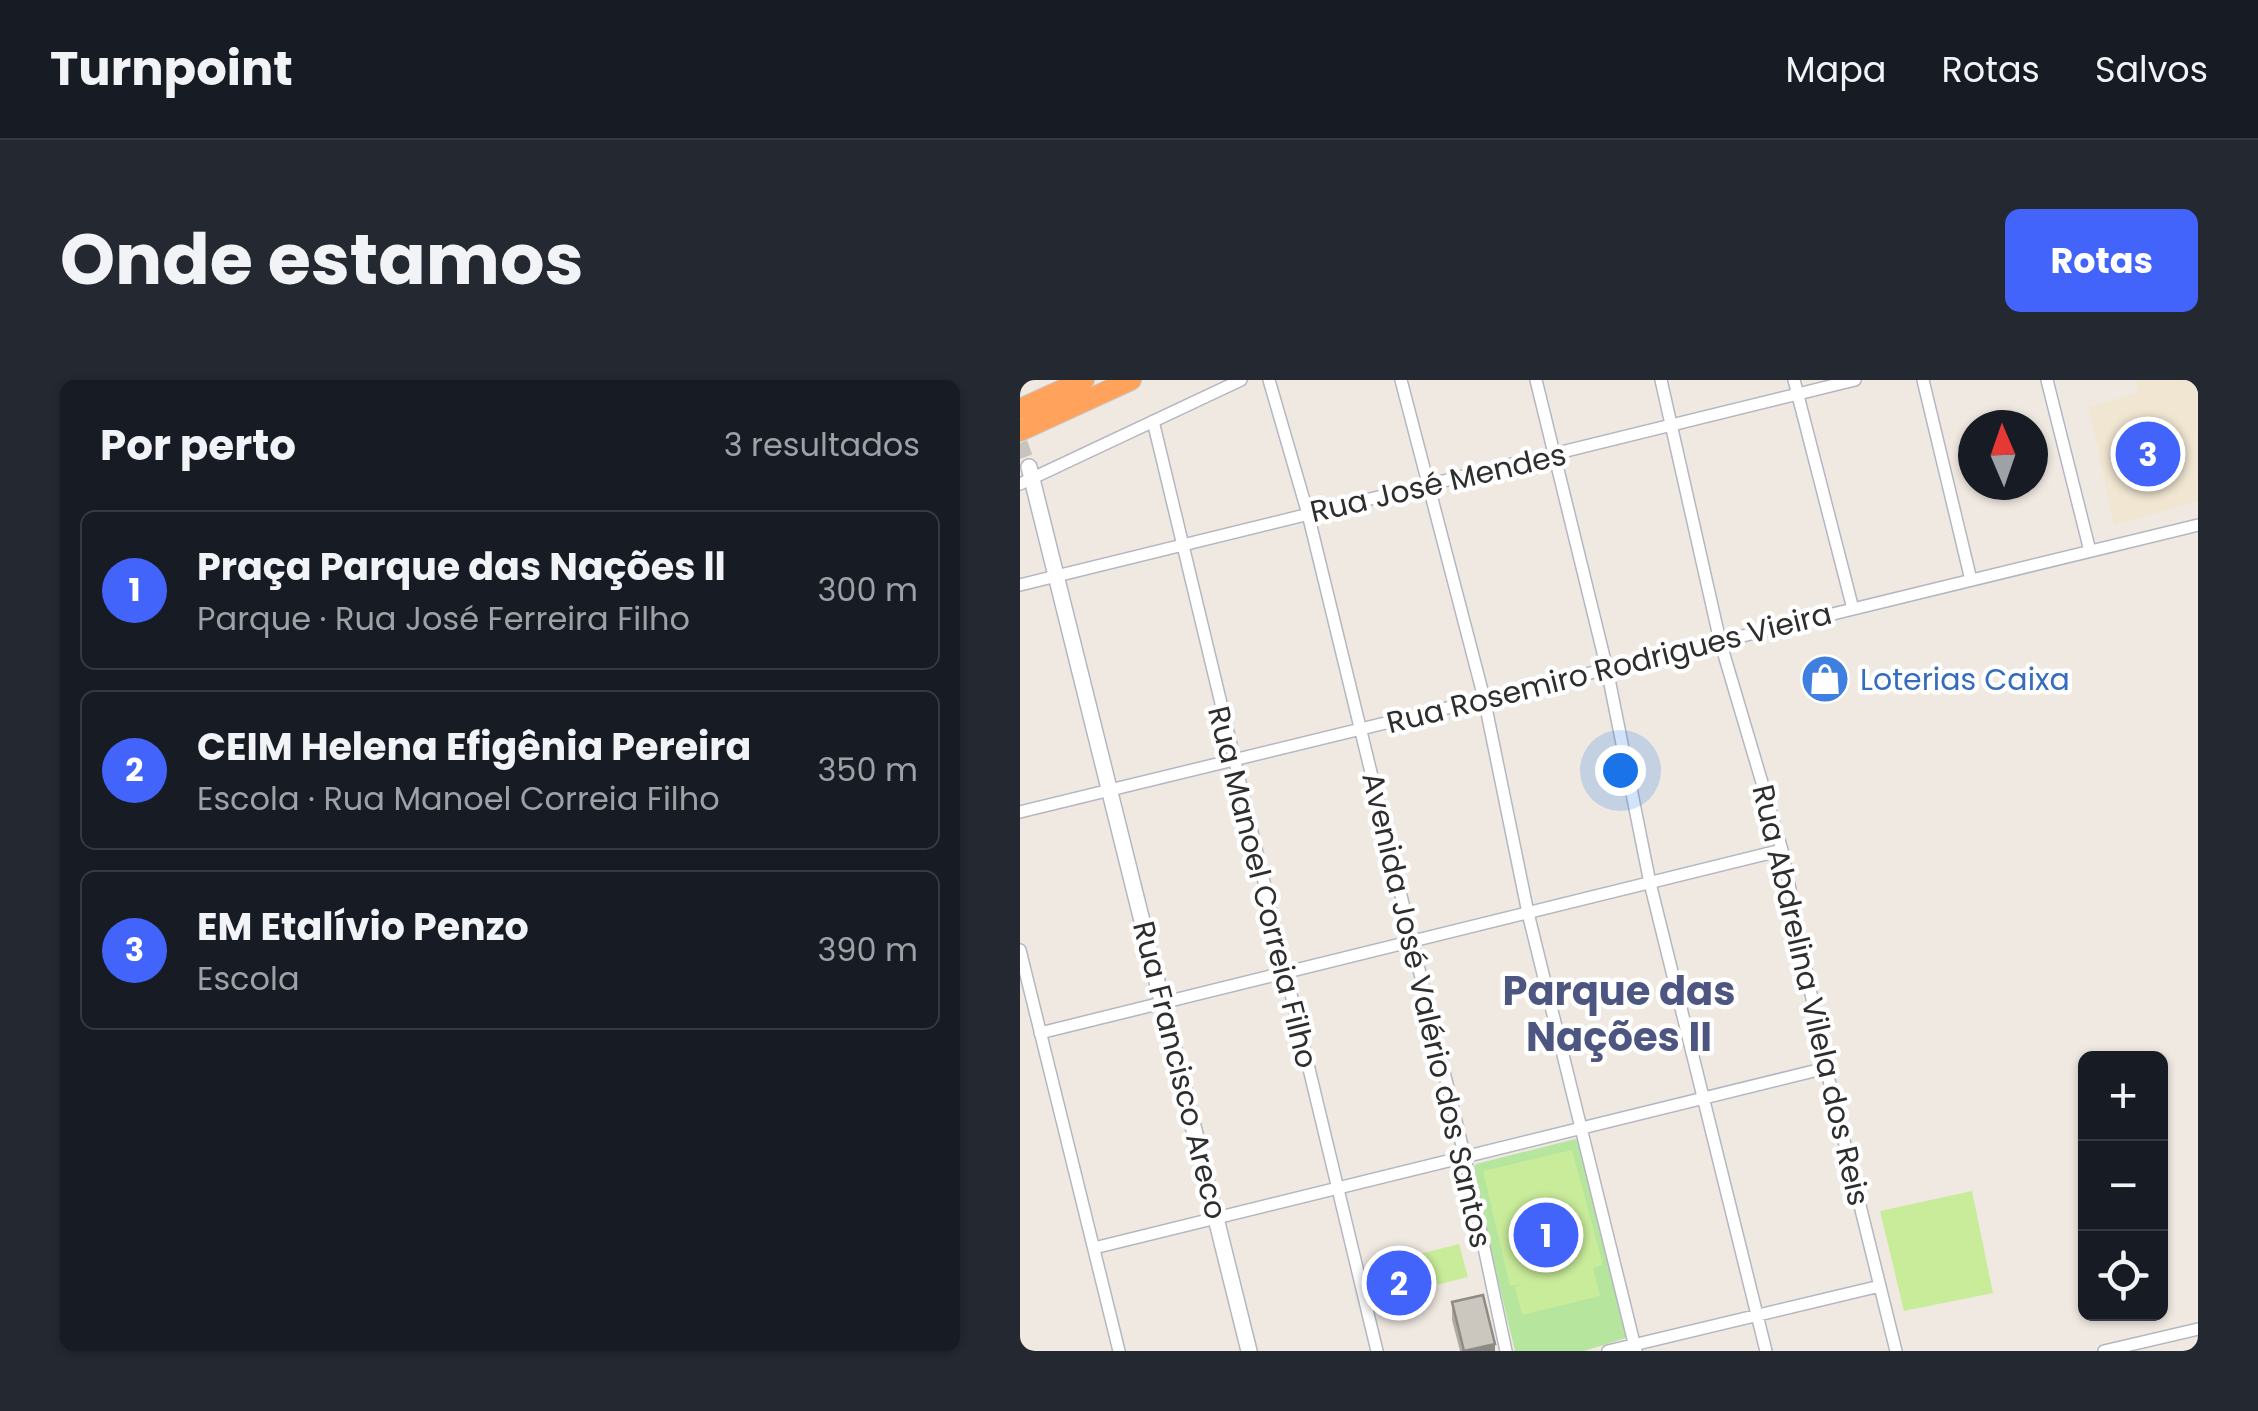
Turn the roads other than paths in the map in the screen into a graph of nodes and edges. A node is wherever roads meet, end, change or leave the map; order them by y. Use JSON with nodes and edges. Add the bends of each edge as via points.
{"nodes":[{"id":1,"x":1084,"y":380,"type":"edge"},
{"id":2,"x":1132,"y":380,"type":"edge"},
{"id":3,"x":1241,"y":380,"type":"edge"},
{"id":4,"x":1269,"y":380,"type":"edge"},
{"id":5,"x":1400,"y":380,"type":"edge"},
{"id":6,"x":1536,"y":380,"type":"edge"},
{"id":7,"x":1661,"y":380,"type":"edge"},
{"id":8,"x":1794,"y":380,"type":"edge"},
{"id":9,"x":1855,"y":380,"type":"edge"},
{"id":10,"x":1923,"y":380,"type":"edge"},
{"id":11,"x":2047,"y":380,"type":"edge"},
{"id":12,"x":1798,"y":394,"type":"junction"},
{"id":13,"x":1020,"y":409,"type":"edge"},
{"id":14,"x":1153,"y":421,"type":"junction"},
{"id":15,"x":1674,"y":425,"type":"junction"},
{"id":16,"x":1020,"y":431,"type":"edge"},
{"id":17,"x":1554,"y":456,"type":"junction"},
{"id":18,"x":1028,"y":476,"type":"edge"},
{"id":19,"x":1431,"y":484,"type":"junction"},
{"id":20,"x":1308,"y":514,"type":"junction"},
{"id":21,"x":2198,"y":524,"type":"edge"},
{"id":22,"x":1180,"y":546,"type":"junction"},
{"id":23,"x":2090,"y":551,"type":"junction"},
{"id":24,"x":1058,"y":575,"type":"junction"},
{"id":25,"x":1971,"y":580,"type":"junction"},
{"id":26,"x":1020,"y":584,"type":"edge"},
{"id":27,"x":1852,"y":609,"type":"junction"},
{"id":28,"x":1720,"y":641,"type":"junction"},
{"id":29,"x":1606,"y":669,"type":"junction"},
{"id":30,"x":1484,"y":698,"type":"junction"},
{"id":31,"x":1360,"y":729,"type":"junction"},
{"id":32,"x":1232,"y":760,"type":"junction"},
{"id":33,"x":1110,"y":790,"type":"junction"},
{"id":34,"x":1020,"y":812,"type":"edge"},
{"id":35,"x":1782,"y":850,"type":"junction"},
{"id":36,"x":1650,"y":883,"type":"junction"},
{"id":37,"x":1528,"y":912,"type":"junction"},
{"id":38,"x":1412,"y":942,"type":"junction"},
{"id":39,"x":1020,"y":950,"type":"edge"},
{"id":40,"x":1284,"y":973,"type":"junction"},
{"id":41,"x":1163,"y":1002,"type":"junction"},
{"id":42,"x":1040,"y":1033,"type":"junction"},
{"id":43,"x":1826,"y":1068,"type":"junction"},
{"id":44,"x":1703,"y":1098,"type":"junction"},
{"id":45,"x":1582,"y":1128,"type":"junction"},
{"id":46,"x":1465,"y":1158,"type":"junction"},
{"id":47,"x":1337,"y":1188,"type":"junction"},
{"id":48,"x":1216,"y":1218,"type":"junction"},
{"id":49,"x":1094,"y":1248,"type":"junction"},
{"id":50,"x":1880,"y":1286,"type":"junction"},
{"id":51,"x":1757,"y":1316,"type":"junction"},
{"id":52,"x":2198,"y":1329,"type":"edge"},
{"id":53,"x":1636,"y":1348,"type":"edge"},
{"id":54,"x":1119,"y":1351,"type":"edge"},
{"id":55,"x":1249,"y":1351,"type":"edge"},
{"id":56,"x":1377,"y":1351,"type":"edge"},
{"id":57,"x":1506,"y":1351,"type":"edge"},
{"id":58,"x":1608,"y":1351,"type":"edge"},
{"id":59,"x":1766,"y":1351,"type":"edge"},
{"id":60,"x":1896,"y":1351,"type":"edge"},
{"id":61,"x":2104,"y":1351,"type":"edge"}],
"edges":[{"from":1,"to":13,"type":"highway"},
{"from":2,"to":16,"type":"highway"},
{"from":3,"to":14,"type":"street"},
{"from":4,"to":20,"type":"street","name":"Avenida José Valério dos Santos"},
{"from":5,"to":19,"type":"street"},
{"from":6,"to":17,"type":"street"},
{"from":7,"to":15,"type":"street","name":"Rua Abdrelina Vilela dos Reis"},
{"from":8,"to":12,"type":"street"},
{"from":9,"to":12,"type":"street","name":"Rua José Mendes"},
{"from":10,"to":25,"type":"street"},
{"from":11,"to":23,"type":"street"},
{"from":12,"to":15,"type":"street","name":"Rua José Mendes"},
{"from":12,"to":27,"type":"street"},
{"from":14,"to":18,"type":"street"},
{"from":14,"to":22,"type":"street","name":"Rua Manoel Correia Filho"},
{"from":15,"to":17,"type":"street","name":"Rua José Mendes"},
{"from":15,"to":28,"type":"street","name":"Rua Abdrelina Vilela dos Reis"},
{"from":17,"to":19,"type":"street","name":"Rua José Mendes"},
{"from":17,"to":29,"type":"street"},
{"from":18,"to":24,"type":"street","name":"Rua Francisco Areco"},
{"from":19,"to":20,"type":"street","name":"Rua José Mendes"},
{"from":19,"to":30,"type":"street"},
{"from":20,"to":22,"type":"street","name":"Rua José Mendes"},
{"from":20,"to":31,"type":"street","name":"Avenida José Valério dos Santos"},
{"from":21,"to":23,"type":"street","name":"Rua Rosemiro Rodrigues Vieira"},
{"from":22,"to":24,"type":"street","name":"Rua José Mendes"},
{"from":22,"to":32,"type":"street","name":"Rua Manoel Correia Filho"},
{"from":23,"to":25,"type":"street","name":"Rua Rosemiro Rodrigues Vieira"},
{"from":24,"to":26,"type":"street","name":"Rua José Mendes"},
{"from":24,"to":33,"type":"street","name":"Rua Francisco Areco"},
{"from":25,"to":27,"type":"street","name":"Rua Rosemiro Rodrigues Vieira"},
{"from":27,"to":28,"type":"street","name":"Rua Rosemiro Rodrigues Vieira"},
{"from":28,"to":29,"type":"street","name":"Rua Rosemiro Rodrigues Vieira"},
{"from":28,"to":35,"type":"street","name":"Rua Abdrelina Vilela dos Reis"},
{"from":29,"to":30,"type":"street","name":"Rua Rosemiro Rodrigues Vieira"},
{"from":29,"to":36,"type":"street"},
{"from":30,"to":31,"type":"street","name":"Rua Rosemiro Rodrigues Vieira"},
{"from":30,"to":37,"type":"street"},
{"from":31,"to":32,"type":"street","name":"Rua Rosemiro Rodrigues Vieira"},
{"from":31,"to":38,"type":"street","name":"Avenida José Valério dos Santos"},
{"from":32,"to":33,"type":"street","name":"Rua Rosemiro Rodrigues Vieira"},
{"from":32,"to":40,"type":"street","name":"Rua Manoel Correia Filho"},
{"from":33,"to":34,"type":"street","name":"Rua Rosemiro Rodrigues Vieira"},
{"from":33,"to":41,"type":"street","name":"Rua Francisco Areco"},
{"from":35,"to":36,"type":"street"},
{"from":35,"to":43,"type":"street","name":"Rua Abdrelina Vilela dos Reis"},
{"from":36,"to":37,"type":"street"},
{"from":36,"to":44,"type":"street"},
{"from":37,"to":38,"type":"street"},
{"from":37,"to":45,"type":"street"},
{"from":38,"to":40,"type":"street"},
{"from":38,"to":46,"type":"street","name":"Avenida José Valério dos Santos"},
{"from":39,"to":42,"type":"street"},
{"from":40,"to":41,"type":"street"},
{"from":40,"to":47,"type":"street","name":"Rua Manoel Correia Filho"},
{"from":41,"to":42,"type":"street"},
{"from":41,"to":48,"type":"street","name":"Rua Francisco Areco"},
{"from":42,"to":49,"type":"street"},
{"from":43,"to":44,"type":"street"},
{"from":43,"to":50,"type":"street","name":"Rua Abdrelina Vilela dos Reis"},
{"from":44,"to":45,"type":"street"},
{"from":44,"to":51,"type":"street"},
{"from":45,"to":46,"type":"street"},
{"from":45,"to":53,"type":"street"},
{"from":46,"to":47,"type":"street"},
{"from":46,"to":57,"type":"street","name":"Avenida José Valério dos Santos"},
{"from":47,"to":48,"type":"street"},
{"from":47,"to":56,"type":"street","name":"Rua Manoel Correia Filho"},
{"from":48,"to":49,"type":"street"},
{"from":48,"to":55,"type":"street","name":"Rua Francisco Areco"},
{"from":49,"to":54,"type":"street"},
{"from":50,"to":51,"type":"street"},
{"from":50,"to":60,"type":"street","name":"Rua Abdrelina Vilela dos Reis"},
{"from":51,"to":53,"type":"street"},
{"from":51,"to":59,"type":"street"},
{"from":52,"to":61,"type":"street"},
{"from":53,"to":58,"type":"street"}]}
